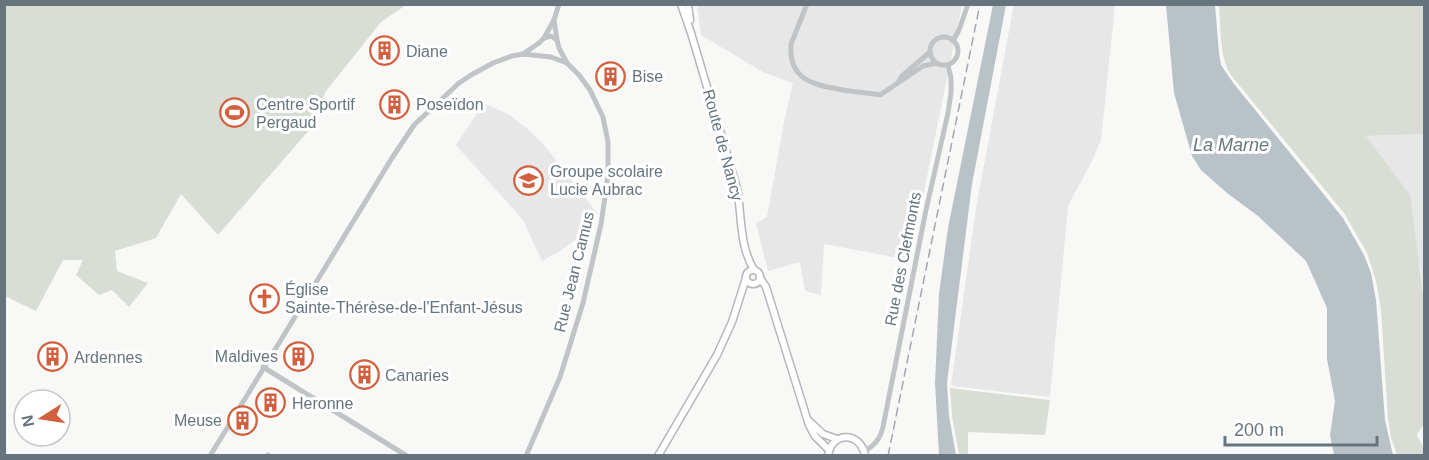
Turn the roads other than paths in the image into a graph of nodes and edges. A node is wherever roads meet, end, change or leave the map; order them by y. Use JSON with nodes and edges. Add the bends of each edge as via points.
{"nodes":[{"id":1,"x":559,"y":4,"type":"edge"},
{"id":2,"x":681,"y":4,"type":"edge"},
{"id":3,"x":688,"y":4,"type":"edge"},
{"id":4,"x":807,"y":4,"type":"edge"},
{"id":5,"x":968,"y":4,"type":"edge"},
{"id":6,"x":554,"y":20,"type":"junction"},
{"id":7,"x":691,"y":33,"type":"junction"},
{"id":8,"x":542,"y":40,"type":"junction"},
{"id":9,"x":557,"y":40,"type":"junction"},
{"id":10,"x":952,"y":41,"type":"junction"},
{"id":11,"x":559,"y":48,"type":"junction"},
{"id":12,"x":930,"y":52,"type":"junction"},
{"id":13,"x":523,"y":54,"type":"junction"},
{"id":14,"x":548,"y":56,"type":"junction"},
{"id":15,"x":567,"y":63,"type":"junction"},
{"id":16,"x":937,"y":63,"type":"junction"},
{"id":17,"x":948,"y":65,"type":"junction"},
{"id":18,"x":898,"y":82,"type":"junction"},
{"id":19,"x":752,"y":277,"type":"junction"},
{"id":20,"x":263,"y":367,"type":"junction"},
{"id":21,"x":806,"y":418,"type":"junction"},
{"id":22,"x":838,"y":439,"type":"junction"},
{"id":23,"x":828,"y":453,"type":"edge"},
{"id":24,"x":865,"y":453,"type":"edge"},
{"id":25,"x":210,"y":456,"type":"edge"},
{"id":26,"x":407,"y":456,"type":"edge"},
{"id":27,"x":526,"y":456,"type":"edge"},
{"id":28,"x":657,"y":456,"type":"edge"}],
"edges":[{"from":1,"to":6,"type":"street"},
{"from":2,"to":7,"type":"main road","name":"Route de Nancy"},
{"from":3,"to":7,"type":"main road","name":"Route de Nancy"},
{"from":4,"to":18,"type":"street","via":[[791,44],[794,64],[802,77],[819,85],[880,95]]},
{"from":5,"to":10,"type":"street"},
{"from":6,"to":8,"type":"street"},
{"from":6,"to":9,"type":"street"},
{"from":7,"to":19,"type":"main road","name":"Route de Nancy","via":[[737,188],[742,240]]},
{"from":8,"to":9,"type":"street","via":[[551,36]]},
{"from":8,"to":13,"type":"street"},
{"from":8,"to":14,"type":"street","via":[[539,49]]},
{"from":9,"to":11,"type":"street"},
{"from":10,"to":12,"type":"street","via":[[937,39]]},
{"from":10,"to":17,"type":"street","via":[[957,54]]},
{"from":11,"to":14,"type":"street"},
{"from":11,"to":15,"type":"street","name":"Rue Jean Camus"},
{"from":12,"to":16,"type":"street"},
{"from":12,"to":18,"type":"street"},
{"from":13,"to":14,"type":"street","name":"Rue Jean Camus"},
{"from":13,"to":20,"type":"street","via":[[471,75],[414,125]]},
{"from":14,"to":15,"type":"street","name":"Rue Jean Camus"},
{"from":15,"to":27,"type":"street","name":"Rue Jean Camus","via":[[590,90],[603,117],[608,176],[583,303],[562,371]]},
{"from":16,"to":17,"type":"street"},
{"from":16,"to":18,"type":"street","via":[[923,66]]},
{"from":17,"to":24,"type":"street","name":"Rue des Clefmonts","via":[[948,113],[883,428]]},
{"from":19,"to":21,"type":"main road","name":"Route de Nancy","via":[[768,293]]},
{"from":19,"to":28,"type":"main road","via":[[740,294],[717,355]]},
{"from":20,"to":25,"type":"street"},
{"from":20,"to":26,"type":"street"},
{"from":21,"to":22,"type":"main road","via":[[823,434]]},
{"from":21,"to":23,"type":"main road","name":"Route de Nancy"},
{"from":22,"to":23,"type":"main road"},
{"from":22,"to":24,"type":"main road","via":[[856,440]]}]}
